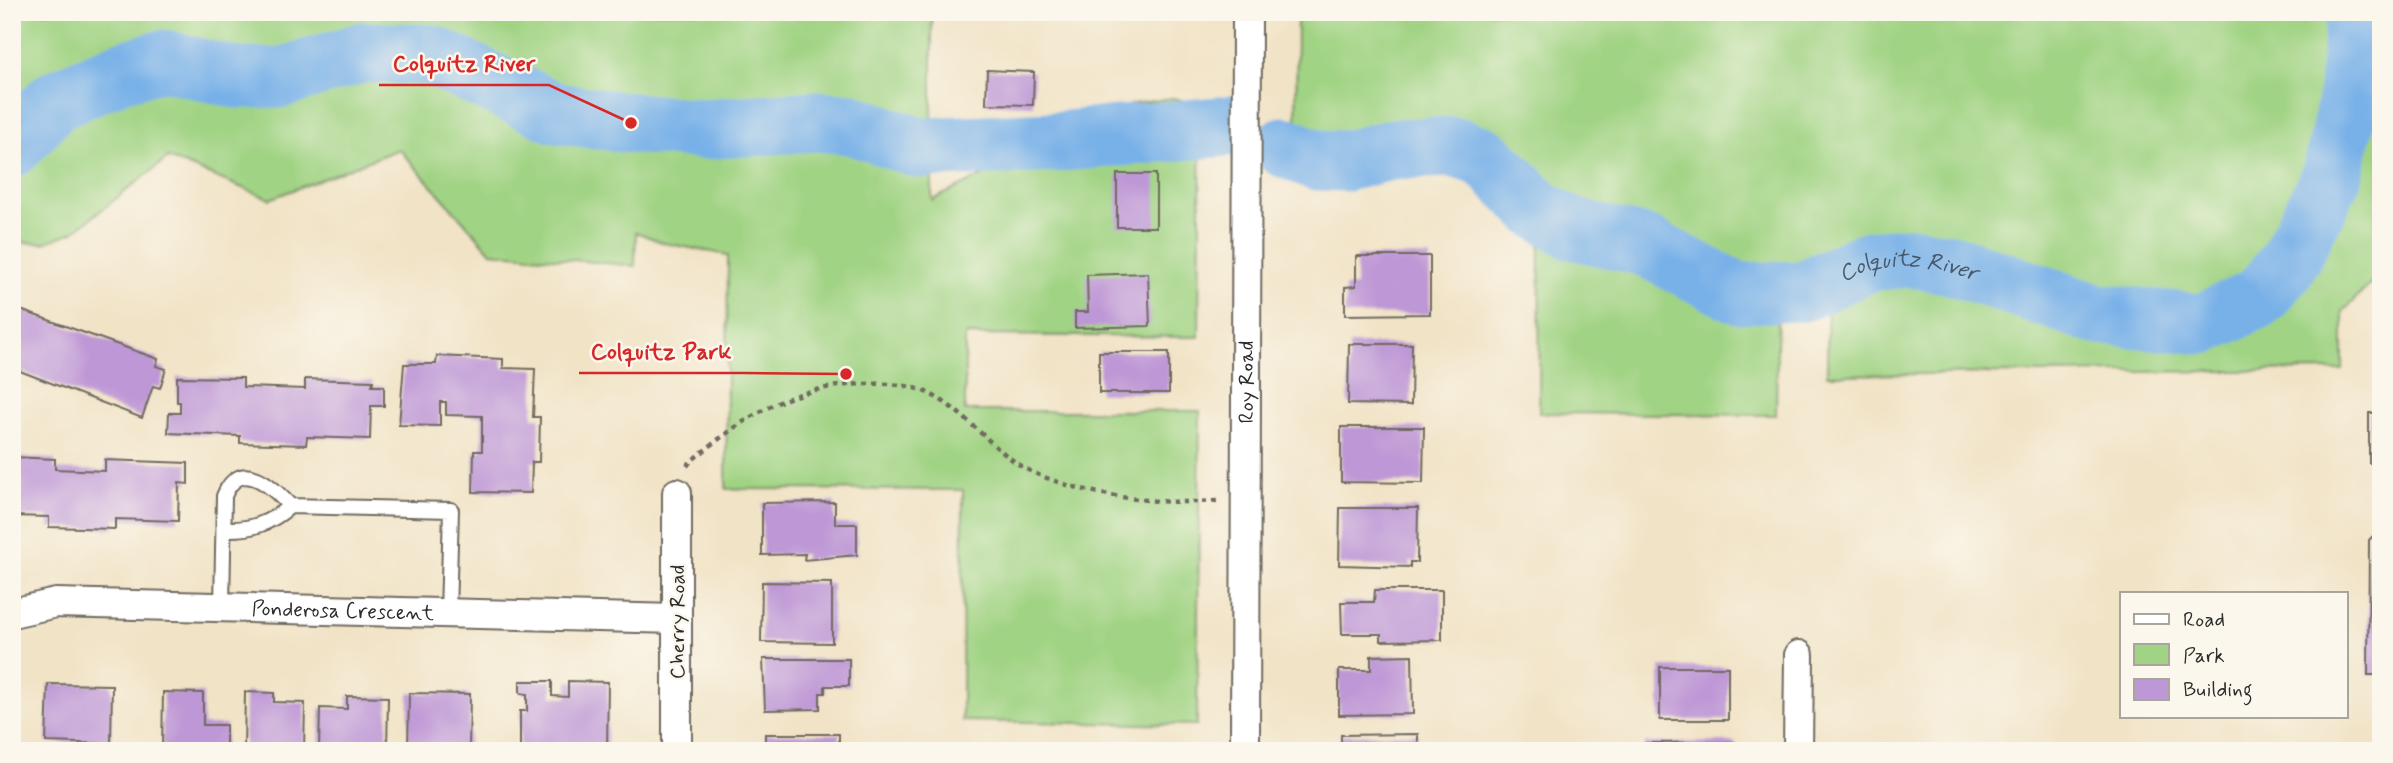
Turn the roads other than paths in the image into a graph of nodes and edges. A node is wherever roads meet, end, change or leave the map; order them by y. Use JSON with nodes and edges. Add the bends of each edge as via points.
{"nodes":[{"id":1,"x":1247,"y":12,"type":"edge"},
{"id":2,"x":677,"y":493,"type":"road end"},
{"id":3,"x":290,"y":506,"type":"junction"},
{"id":4,"x":223,"y":529,"type":"junction"},
{"id":5,"x":222,"y":607,"type":"junction"},
{"id":6,"x":12,"y":613,"type":"edge"},
{"id":7,"x":448,"y":613,"type":"junction"},
{"id":8,"x":677,"y":619,"type":"junction"},
{"id":9,"x":1799,"y":655,"type":"dead end"},
{"id":10,"x":677,"y":751,"type":"edge"},
{"id":11,"x":1245,"y":751,"type":"edge"},
{"id":12,"x":1798,"y":751,"type":"edge"}],
"edges":[{"from":1,"to":11,"type":"street","name":"Roy Road"},
{"from":2,"to":8,"type":"street","name":"Cherry Road"},
{"from":3,"to":4,"type":"lane","via":[[257,527]]},
{"from":3,"to":4,"type":"lane","via":[[268,482],[257,477],[237,479],[224,496]]},
{"from":3,"to":7,"type":"lane","via":[[451,510]]},
{"from":4,"to":5,"type":"lane"},
{"from":5,"to":6,"type":"street","name":"Ponderosa Crescent","via":[[56,603]]},
{"from":5,"to":7,"type":"street","name":"Ponderosa Crescent"},
{"from":7,"to":8,"type":"street","name":"Ponderosa Crescent"},
{"from":8,"to":10,"type":"street","name":"Cherry Road"},
{"from":9,"to":12,"type":"street"}]}
